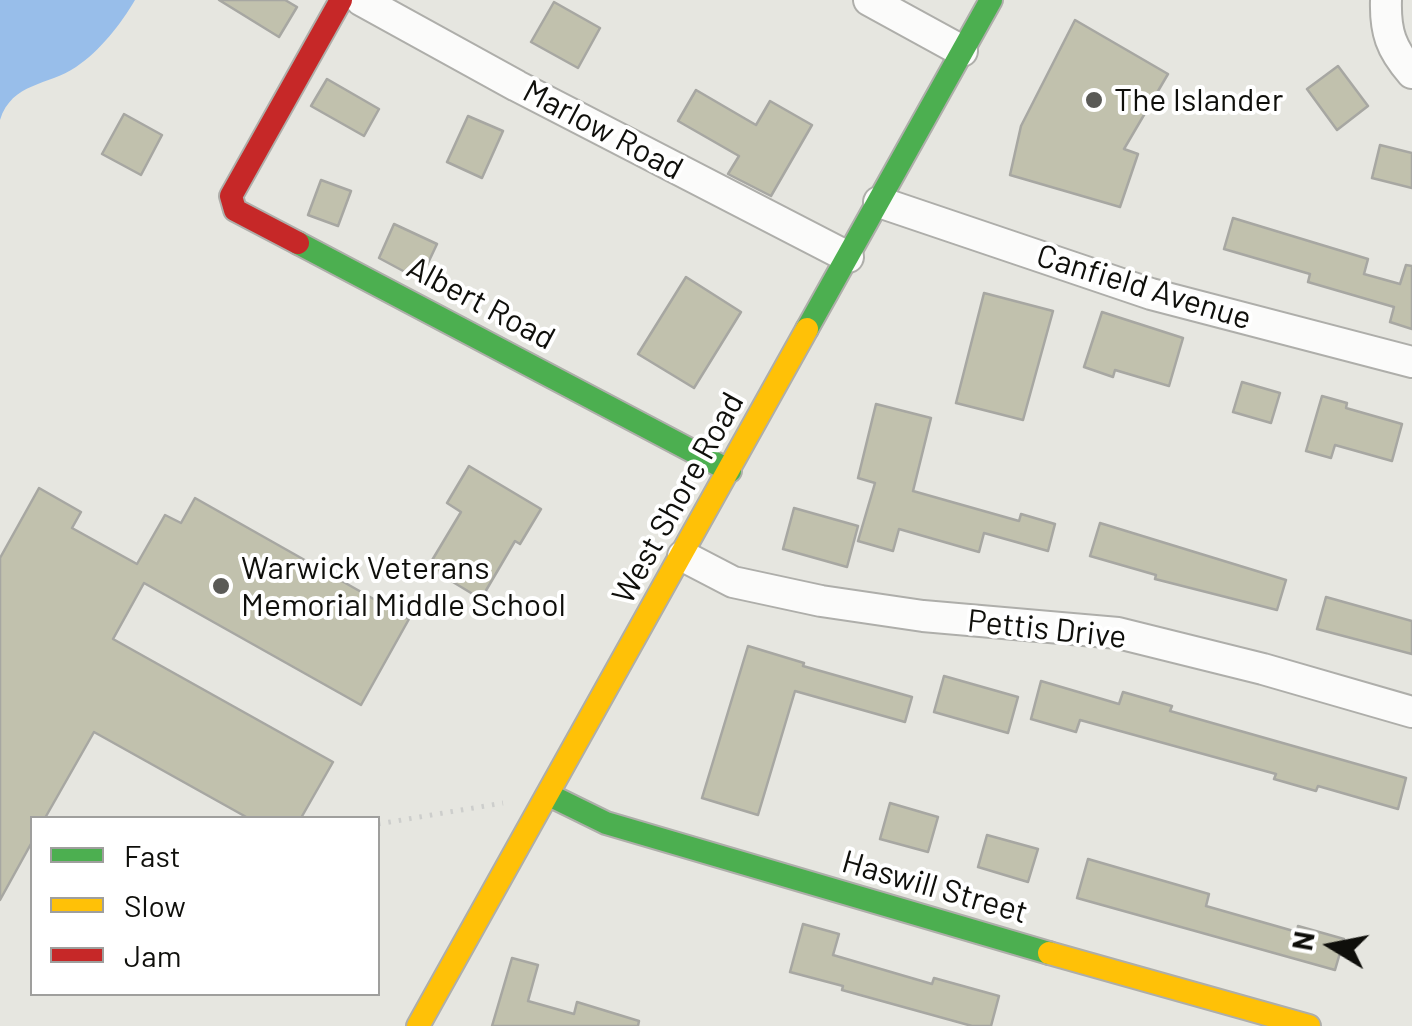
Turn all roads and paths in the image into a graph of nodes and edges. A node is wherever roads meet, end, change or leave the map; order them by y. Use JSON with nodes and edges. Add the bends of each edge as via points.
{"nodes":[{"id":1,"x":341,"y":0,"type":"edge"},
{"id":2,"x":361,"y":0,"type":"edge"},
{"id":3,"x":869,"y":0,"type":"edge"},
{"id":4,"x":990,"y":0,"type":"edge"},
{"id":5,"x":1386,"y":0,"type":"edge"},
{"id":6,"x":962,"y":50,"type":"junction"},
{"id":7,"x":1412,"y":72,"type":"edge"},
{"id":8,"x":878,"y":202,"type":"junction"},
{"id":9,"x":848,"y":258,"type":"junction"},
{"id":10,"x":1412,"y":362,"type":"edge"},
{"id":11,"x":730,"y":472,"type":"junction"},
{"id":12,"x":682,"y":556,"type":"junction"},
{"id":13,"x":1412,"y":712,"type":"edge"},
{"id":14,"x":549,"y":795,"type":"junction"},
{"id":15,"x":380,"y":824,"type":"edge"},
{"id":16,"x":418,"y":1026,"type":"edge"},
{"id":17,"x":1309,"y":1026,"type":"edge"}],
"edges":[{"from":1,"to":11,"type":"street","name":"Albert Road","via":[[240,175],[231,196],[235,210]]},
{"from":2,"to":9,"type":"street","name":"Marlow Road"},
{"from":3,"to":6,"type":"street"},
{"from":4,"to":6,"type":"street","name":"West Shore Road"},
{"from":5,"to":7,"type":"street","via":[[1385,32]]},
{"from":6,"to":8,"type":"street","name":"West Shore Road"},
{"from":8,"to":9,"type":"street","name":"West Shore Road"},
{"from":8,"to":10,"type":"street","name":"Canfield Avenue","via":[[1152,294]]},
{"from":9,"to":11,"type":"street","name":"West Shore Road"},
{"from":11,"to":12,"type":"street","name":"West Shore Road"},
{"from":12,"to":13,"type":"street","name":"Pettis Drive","via":[[732,582],[821,601],[1118,633]]},
{"from":12,"to":14,"type":"street","name":"West Shore Road"},
{"from":14,"to":15,"type":"path"},
{"from":14,"to":16,"type":"street","name":"West Shore Road"},
{"from":14,"to":17,"type":"street","name":"Haswill Street","via":[[606,823]]}]}
